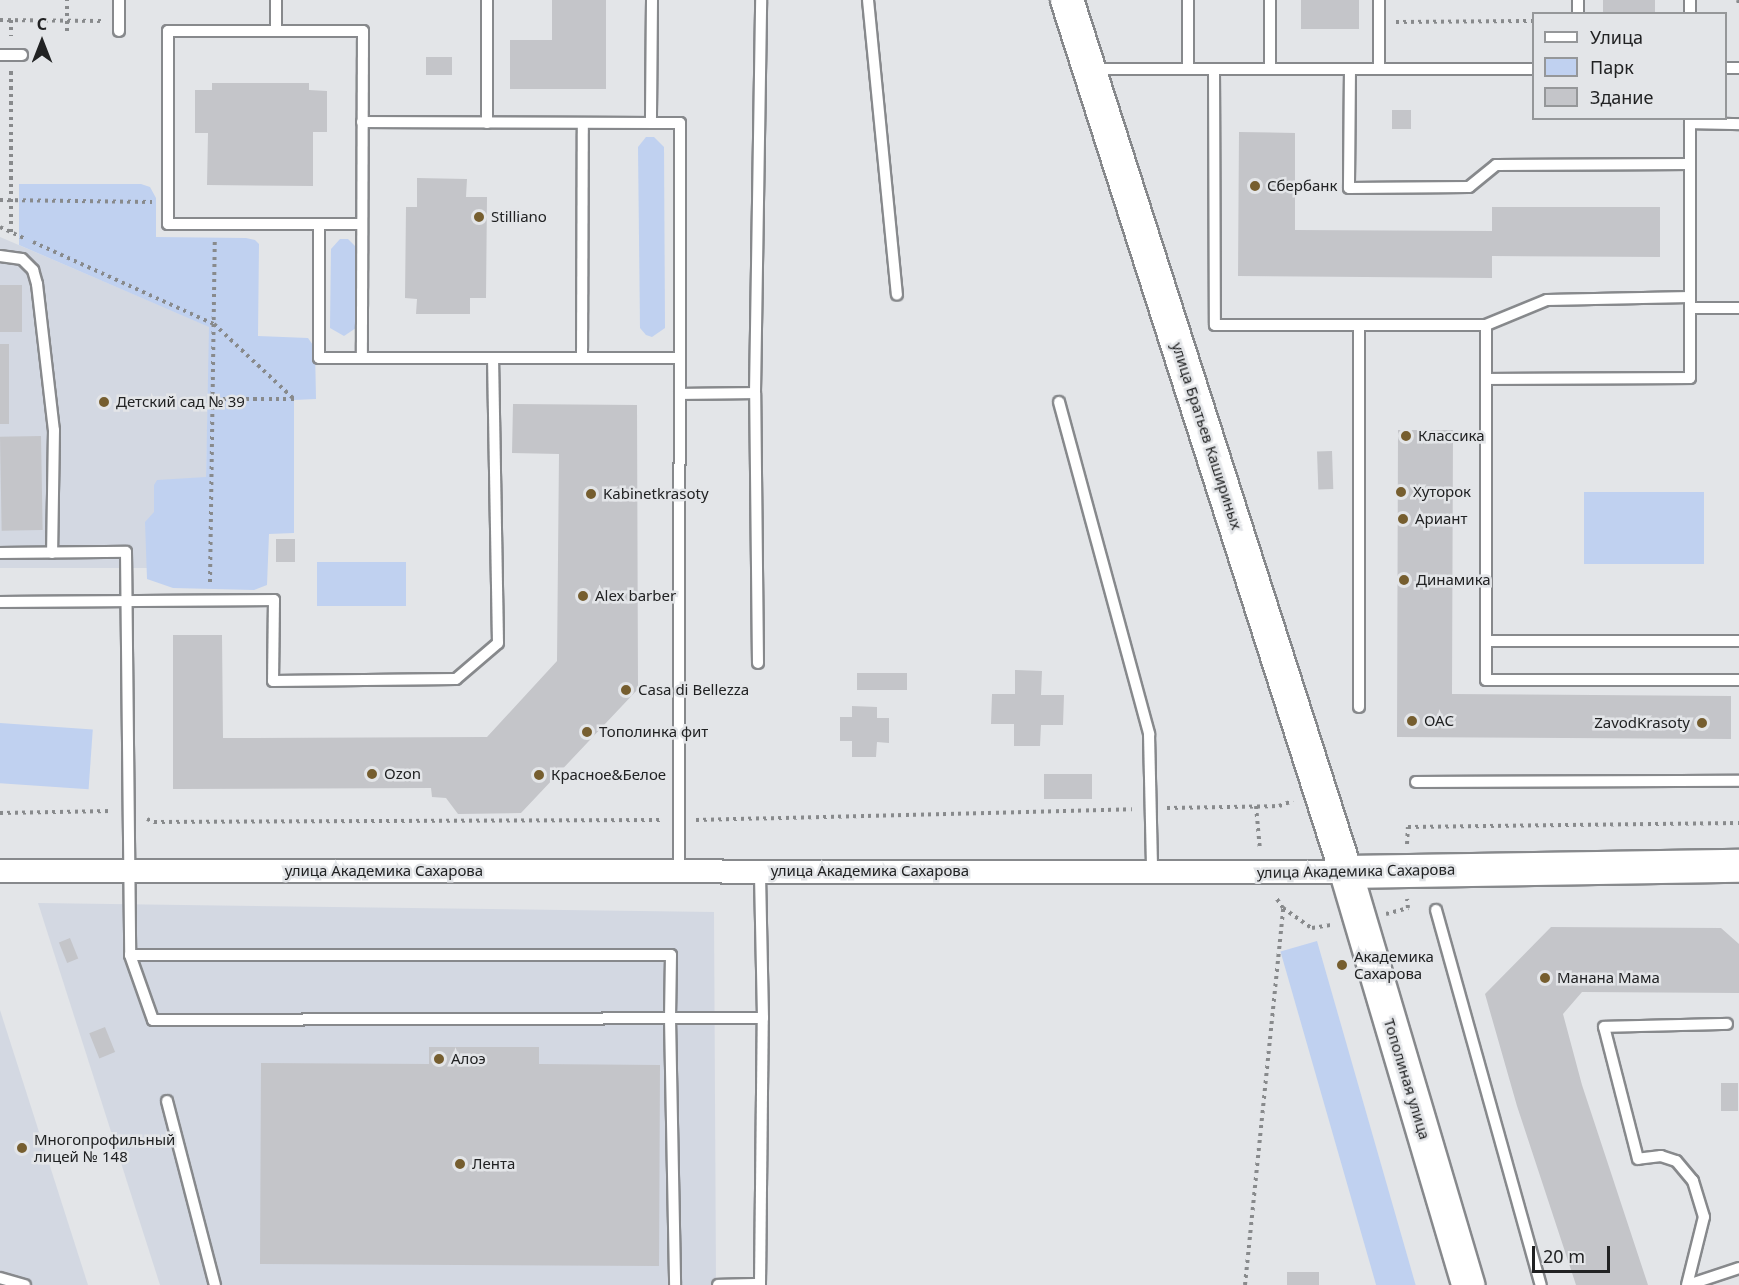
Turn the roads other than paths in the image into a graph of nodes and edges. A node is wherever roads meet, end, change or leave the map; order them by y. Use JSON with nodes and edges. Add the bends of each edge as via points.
{"nodes":[{"id":1,"x":119,"y":0,"type":"edge"},
{"id":2,"x":276,"y":0,"type":"edge"},
{"id":3,"x":487,"y":0,"type":"edge"},
{"id":4,"x":652,"y":0,"type":"edge"},
{"id":5,"x":761,"y":0,"type":"edge"},
{"id":6,"x":868,"y":0,"type":"edge"},
{"id":7,"x":1067,"y":0,"type":"edge"},
{"id":8,"x":1188,"y":0,"type":"edge"},
{"id":9,"x":1270,"y":0,"type":"edge"},
{"id":10,"x":1379,"y":0,"type":"edge"},
{"id":11,"x":119,"y":26,"type":"road end"},
{"id":12,"x":276,"y":31,"type":"junction"},
{"id":13,"x":1090,"y":69,"type":"junction"},
{"id":14,"x":1188,"y":69,"type":"junction"},
{"id":15,"x":1215,"y":69,"type":"junction"},
{"id":16,"x":1270,"y":69,"type":"junction"},
{"id":17,"x":1350,"y":69,"type":"junction"},
{"id":18,"x":1379,"y":69,"type":"junction"},
{"id":19,"x":1532,"y":69,"type":"edge"},
{"id":20,"x":1690,"y":121,"type":"edge"},
{"id":21,"x":362,"y":122,"type":"junction"},
{"id":22,"x":487,"y":123,"type":"junction"},
{"id":23,"x":583,"y":123,"type":"junction"},
{"id":24,"x":651,"y":123,"type":"junction"},
{"id":25,"x":1739,"y":124,"type":"edge"},
{"id":26,"x":1690,"y":164,"type":"junction"},
{"id":27,"x":319,"y":224,"type":"junction"},
{"id":28,"x":362,"y":224,"type":"junction"},
{"id":29,"x":0,"y":256,"type":"edge"},
{"id":30,"x":897,"y":295,"type":"dead end"},
{"id":31,"x":1690,"y":302,"type":"junction"},
{"id":32,"x":1739,"y":308,"type":"edge"},
{"id":33,"x":1359,"y":325,"type":"junction"},
{"id":34,"x":1486,"y":325,"type":"junction"},
{"id":35,"x":362,"y":358,"type":"junction"},
{"id":36,"x":493,"y":358,"type":"junction"},
{"id":37,"x":582,"y":358,"type":"junction"},
{"id":38,"x":680,"y":358,"type":"junction"},
{"id":39,"x":1486,"y":379,"type":"junction"},
{"id":40,"x":755,"y":393,"type":"junction"},
{"id":41,"x":680,"y":394,"type":"junction"},
{"id":42,"x":1059,"y":402,"type":"dead end"},
{"id":43,"x":0,"y":553,"type":"edge"},
{"id":44,"x":52,"y":553,"type":"junction"},
{"id":45,"x":0,"y":602,"type":"edge"},
{"id":46,"x":128,"y":603,"type":"junction"},
{"id":47,"x":1486,"y":641,"type":"junction"},
{"id":48,"x":1739,"y":641,"type":"edge"},
{"id":49,"x":758,"y":663,"type":"dead end"},
{"id":50,"x":1739,"y":680,"type":"edge"},
{"id":51,"x":1359,"y":707,"type":"dead end"},
{"id":52,"x":1416,"y":782,"type":"dead end"},
{"id":53,"x":1739,"y":782,"type":"edge"},
{"id":54,"x":1739,"y":866,"type":"edge"},
{"id":55,"x":0,"y":871,"type":"edge"},
{"id":56,"x":130,"y":871,"type":"junction"},
{"id":57,"x":679,"y":871,"type":"junction"},
{"id":58,"x":760,"y":871,"type":"junction"},
{"id":59,"x":1152,"y":871,"type":"junction"},
{"id":60,"x":1346,"y":872,"type":"junction"},
{"id":61,"x":1436,"y":910,"type":"dead end"},
{"id":62,"x":130,"y":955,"type":"junction"},
{"id":63,"x":670,"y":1018,"type":"junction"},
{"id":64,"x":763,"y":1018,"type":"junction"},
{"id":65,"x":1727,"y":1024,"type":"dead end"},
{"id":66,"x":167,"y":1101,"type":"dead end"},
{"id":67,"x":1739,"y":1268,"type":"edge"},
{"id":68,"x":0,"y":1278,"type":"edge"},
{"id":69,"x":25,"y":1285,"type":"edge"},
{"id":70,"x":215,"y":1285,"type":"edge"},
{"id":71,"x":675,"y":1285,"type":"edge"},
{"id":72,"x":718,"y":1285,"type":"edge"},
{"id":73,"x":1468,"y":1285,"type":"edge"},
{"id":74,"x":1541,"y":1285,"type":"edge"},
{"id":75,"x":1688,"y":1285,"type":"edge"}],
"edges":[{"from":1,"to":11,"type":"lane"},
{"from":2,"to":12,"type":"lane"},
{"from":3,"to":22,"type":"lane"},
{"from":4,"to":24,"type":"lane"},
{"from":5,"to":40,"type":"lane"},
{"from":6,"to":30,"type":"lane"},
{"from":7,"to":13,"type":"main road","name":"улица Братьев Кашириных"},
{"from":8,"to":14,"type":"lane"},
{"from":9,"to":16,"type":"lane"},
{"from":10,"to":18,"type":"lane"},
{"from":12,"to":21,"type":"lane","via":[[363,31]]},
{"from":12,"to":27,"type":"lane","via":[[168,31],[168,224]]},
{"from":13,"to":14,"type":"lane"},
{"from":13,"to":60,"type":"main road","name":"улица Братьев Кашириных"},
{"from":14,"to":15,"type":"lane"},
{"from":15,"to":16,"type":"lane"},
{"from":15,"to":33,"type":"lane","via":[[1215,325]]},
{"from":16,"to":17,"type":"lane"},
{"from":17,"to":18,"type":"lane"},
{"from":17,"to":26,"type":"lane","via":[[1349,188],[1469,187],[1497,165]]},
{"from":18,"to":19,"type":"lane"},
{"from":20,"to":25,"type":"lane"},
{"from":20,"to":26,"type":"lane"},
{"from":21,"to":22,"type":"lane"},
{"from":21,"to":28,"type":"lane"},
{"from":22,"to":23,"type":"lane"},
{"from":23,"to":24,"type":"lane"},
{"from":23,"to":37,"type":"lane"},
{"from":24,"to":38,"type":"lane","via":[[680,123]]},
{"from":26,"to":31,"type":"lane"},
{"from":27,"to":28,"type":"lane"},
{"from":27,"to":35,"type":"lane","via":[[319,358]]},
{"from":28,"to":35,"type":"lane"},
{"from":29,"to":44,"type":"lane","via":[[22,259],[33,270],[37,284],[54,430]]},
{"from":31,"to":32,"type":"lane"},
{"from":31,"to":34,"type":"lane","via":[[1547,300]]},
{"from":31,"to":39,"type":"lane","via":[[1690,378]]},
{"from":33,"to":34,"type":"lane"},
{"from":33,"to":51,"type":"lane"},
{"from":34,"to":39,"type":"lane"},
{"from":35,"to":36,"type":"lane"},
{"from":36,"to":37,"type":"lane"},
{"from":36,"to":46,"type":"lane","via":[[498,643],[456,679],[273,681],[274,600]]},
{"from":37,"to":38,"type":"lane"},
{"from":38,"to":41,"type":"lane"},
{"from":39,"to":47,"type":"lane"},
{"from":40,"to":41,"type":"lane"},
{"from":40,"to":49,"type":"lane"},
{"from":41,"to":57,"type":"lane"},
{"from":42,"to":59,"type":"lane","via":[[1149,734]]},
{"from":43,"to":44,"type":"lane"},
{"from":44,"to":46,"type":"lane","via":[[126,552]]},
{"from":45,"to":46,"type":"lane"},
{"from":46,"to":56,"type":"lane"},
{"from":47,"to":48,"type":"lane"},
{"from":47,"to":50,"type":"lane","via":[[1486,680]]},
{"from":52,"to":53,"type":"lane"},
{"from":54,"to":60,"type":"main road","name":"улица Академика Сахарова"},
{"from":55,"to":56,"type":"street","name":"улица Академика Сахарова"},
{"from":56,"to":57,"type":"street","name":"улица Академика Сахарова"},
{"from":56,"to":62,"type":"lane"},
{"from":57,"to":58,"type":"street","name":"улица Академика Сахарова"},
{"from":58,"to":59,"type":"street","name":"улица Академика Сахарова"},
{"from":58,"to":64,"type":"lane"},
{"from":59,"to":60,"type":"street","name":"улица Академика Сахарова"},
{"from":60,"to":73,"type":"main road","name":"Тополиная улица"},
{"from":61,"to":74,"type":"lane"},
{"from":62,"to":63,"type":"lane","via":[[153,1020]]},
{"from":62,"to":63,"type":"lane","via":[[671,955]]},
{"from":63,"to":64,"type":"lane"},
{"from":63,"to":71,"type":"lane"},
{"from":64,"to":72,"type":"lane","via":[[760,1284]]},
{"from":65,"to":75,"type":"lane","via":[[1604,1027],[1638,1159],[1661,1156],[1676,1161],[1693,1181],[1704,1217]]},
{"from":66,"to":70,"type":"lane"},
{"from":67,"to":75,"type":"lane"},
{"from":68,"to":69,"type":"lane"}]}
